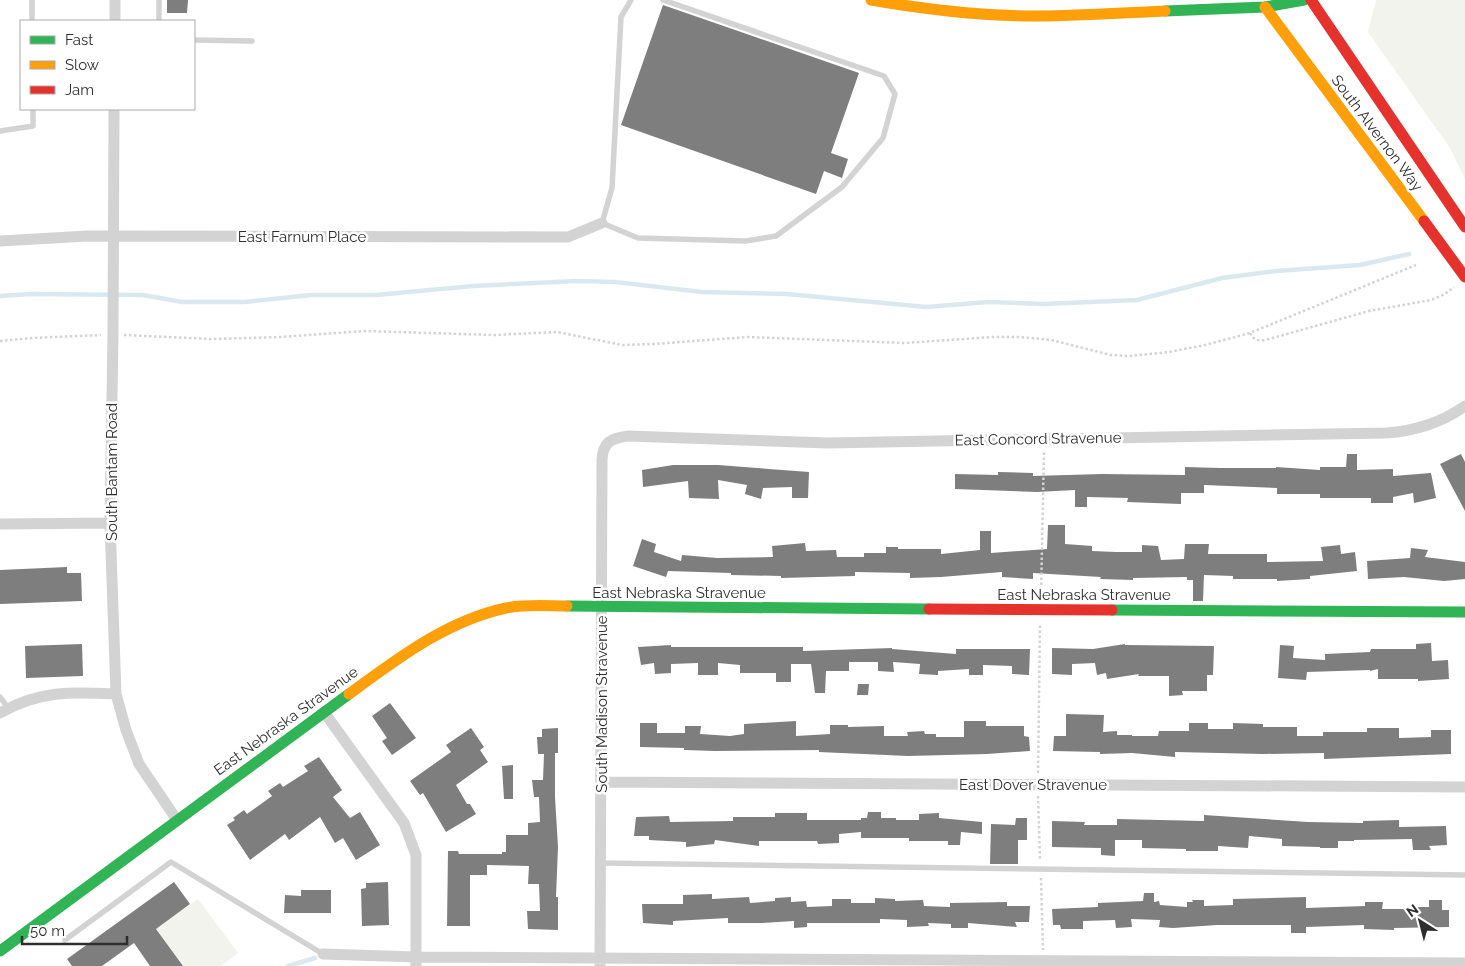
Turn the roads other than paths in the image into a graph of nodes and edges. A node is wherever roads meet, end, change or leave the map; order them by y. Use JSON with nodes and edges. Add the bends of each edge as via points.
{"nodes":[{"id":1,"x":32,"y":0,"type":"edge"},
{"id":2,"x":115,"y":0,"type":"edge"},
{"id":3,"x":159,"y":0,"type":"edge"},
{"id":4,"x":631,"y":0,"type":"edge"},
{"id":5,"x":663,"y":0,"type":"edge"},
{"id":6,"x":871,"y":0,"type":"edge"},
{"id":7,"x":1304,"y":0,"type":"edge"},
{"id":8,"x":1311,"y":0,"type":"edge"},
{"id":9,"x":1265,"y":7,"type":"junction"},
{"id":10,"x":32,"y":20,"type":"edge"},
{"id":11,"x":114,"y":20,"type":"edge"},
{"id":12,"x":159,"y":20,"type":"edge"},
{"id":13,"x":195,"y":40,"type":"edge"},
{"id":14,"x":252,"y":41,"type":"dead end"},
{"id":15,"x":33,"y":110,"type":"edge"},
{"id":16,"x":114,"y":110,"type":"edge"},
{"id":17,"x":0,"y":131,"type":"edge"},
{"id":18,"x":602,"y":223,"type":"junction"},
{"id":19,"x":1465,"y":227,"type":"edge"},
{"id":20,"x":112,"y":237,"type":"junction"},
{"id":21,"x":0,"y":241,"type":"edge"},
{"id":22,"x":1465,"y":277,"type":"edge"},
{"id":23,"x":1465,"y":406,"type":"edge"},
{"id":24,"x":607,"y":443,"type":"joint"},
{"id":25,"x":110,"y":523,"type":"junction"},
{"id":26,"x":0,"y":524,"type":"edge"},
{"id":27,"x":602,"y":607,"type":"junction"},
{"id":28,"x":1465,"y":612,"type":"edge"},
{"id":29,"x":116,"y":694,"type":"junction"},
{"id":30,"x":0,"y":697,"type":"edge"},
{"id":31,"x":5,"y":711,"type":"edge"},
{"id":32,"x":324,"y":712,"type":"junction"},
{"id":33,"x":601,"y":782,"type":"junction"},
{"id":34,"x":1465,"y":788,"type":"edge"},
{"id":35,"x":177,"y":820,"type":"junction"},
{"id":36,"x":600,"y":863,"type":"junction"},
{"id":37,"x":1465,"y":875,"type":"edge"},
{"id":38,"x":65,"y":940,"type":"dead end"},
{"id":39,"x":0,"y":951,"type":"edge"},
{"id":40,"x":323,"y":954,"type":"joint"},
{"id":41,"x":416,"y":961,"type":"edge"},
{"id":42,"x":600,"y":962,"type":"edge"},
{"id":43,"x":1465,"y":963,"type":"edge"}],
"edges":[{"from":1,"to":10,"type":"lane"},
{"from":2,"to":11,"type":"street"},
{"from":3,"to":12,"type":"lane"},
{"from":4,"to":18,"type":"lane","via":[[621,17],[612,188]]},
{"from":5,"to":18,"type":"lane","via":[[884,76],[895,94],[883,138],[842,187],[776,236],[746,241],[638,238]]},
{"from":6,"to":9,"type":"main road","via":[[1015,16]]},
{"from":7,"to":9,"type":"main road"},
{"from":8,"to":19,"type":"main road","name":"South Alvernon Way"},
{"from":9,"to":22,"type":"main road","name":"South Alvernon Way"},
{"from":13,"to":14,"type":"lane"},
{"from":15,"to":17,"type":"lane","via":[[33,126]]},
{"from":16,"to":20,"type":"street","name":"South Bantam Road"},
{"from":18,"to":20,"type":"street","name":"East Farnum Place","via":[[568,237]]},
{"from":20,"to":21,"type":"street","name":"East Farnum Place"},
{"from":20,"to":25,"type":"street","name":"South Bantam Road"},
{"from":23,"to":24,"type":"street","name":"East Concord Stravenue","via":[[1431,425],[1394,432],[828,443],[628,436],[614,438]]},
{"from":24,"to":27,"type":"street","name":"South Madison Stravenue","via":[[602,453]]},
{"from":25,"to":26,"type":"street"},
{"from":25,"to":29,"type":"street","name":"South Bantam Road"},
{"from":27,"to":28,"type":"main road","name":"East Nebraska Stravenue"},
{"from":27,"to":32,"type":"main road","name":"East Nebraska Stravenue","via":[[527,606],[475,617],[408,652]]},
{"from":27,"to":33,"type":"street","name":"South Madison Stravenue"},
{"from":29,"to":31,"type":"street","via":[[68,692],[29,699]]},
{"from":29,"to":35,"type":"street","name":"South Bantam Road","via":[[139,764]]},
{"from":30,"to":31,"type":"lane"},
{"from":32,"to":35,"type":"main road","name":"East Nebraska Stravenue"},
{"from":32,"to":41,"type":"street","via":[[404,822],[416,855]]},
{"from":33,"to":34,"type":"street","name":"East Dover Stravenue"},
{"from":33,"to":36,"type":"street","name":"South Madison Stravenue"},
{"from":35,"to":39,"type":"main road","name":"East Nebraska Stravenue"},
{"from":36,"to":37,"type":"lane"},
{"from":36,"to":42,"type":"street","name":"South Madison Stravenue"},
{"from":38,"to":40,"type":"lane","via":[[171,862]]},
{"from":40,"to":41,"type":"street"},
{"from":41,"to":42,"type":"street"},
{"from":42,"to":43,"type":"street","via":[[1043,960]]}]}
